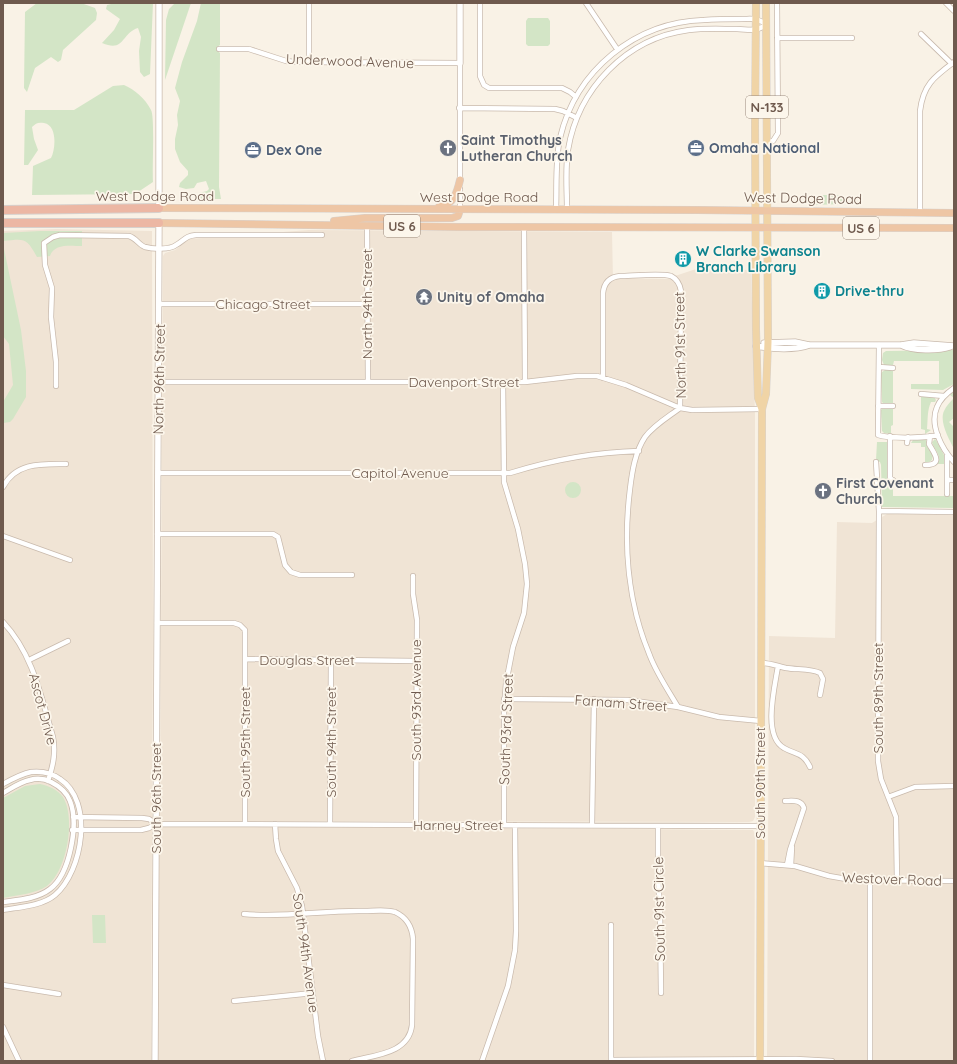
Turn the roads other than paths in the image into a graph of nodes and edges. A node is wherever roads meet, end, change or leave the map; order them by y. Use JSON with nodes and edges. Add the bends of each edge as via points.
{"nodes":[{"id":1,"x":159,"y":3,"type":"edge"},
{"id":2,"x":309,"y":3,"type":"edge"},
{"id":3,"x":460,"y":3,"type":"edge"},
{"id":4,"x":480,"y":3,"type":"edge"},
{"id":5,"x":586,"y":3,"type":"edge"},
{"id":6,"x":756,"y":3,"type":"edge"},
{"id":7,"x":766,"y":3,"type":"edge"},
{"id":8,"x":777,"y":3,"type":"edge"},
{"id":9,"x":946,"y":3,"type":"edge"},
{"id":10,"x":954,"y":11,"type":"edge"},
{"id":11,"x":757,"y":19,"type":"junction"},
{"id":12,"x":766,"y":24,"type":"junction"},
{"id":13,"x":756,"y":29,"type":"junction"},
{"id":14,"x":921,"y":34,"type":"dead end"},
{"id":15,"x":777,"y":38,"type":"junction"},
{"id":16,"x":852,"y":38,"type":"dead end"},
{"id":17,"x":219,"y":49,"type":"dead end"},
{"id":18,"x":617,"y":49,"type":"junction"},
{"id":19,"x":309,"y":63,"type":"junction"},
{"id":20,"x":953,"y":63,"type":"edge"},
{"id":21,"x":460,"y":64,"type":"junction"},
{"id":22,"x":576,"y":97,"type":"junction"},
{"id":23,"x":459,"y":108,"type":"junction"},
{"id":24,"x":568,"y":113,"type":"junction"},
{"id":25,"x":576,"y":118,"type":"junction"},
{"id":26,"x":767,"y":143,"type":"junction"},
{"id":27,"x":558,"y":149,"type":"junction"},
{"id":28,"x":568,"y":151,"type":"junction"},
{"id":29,"x":460,"y":180,"type":"junction"},
{"id":30,"x":159,"y":208,"type":"junction"},
{"id":31,"x":5,"y":209,"type":"edge"},
{"id":32,"x":425,"y":210,"type":"junction"},
{"id":33,"x":460,"y":210,"type":"junction"},
{"id":34,"x":556,"y":210,"type":"junction"},
{"id":35,"x":567,"y":210,"type":"junction"},
{"id":36,"x":755,"y":211,"type":"junction"},
{"id":37,"x":768,"y":211,"type":"junction"},
{"id":38,"x":920,"y":212,"type":"junction"},
{"id":39,"x":954,"y":213,"type":"edge"},
{"id":40,"x":4,"y":223,"type":"edge"},
{"id":41,"x":159,"y":223,"type":"junction"},
{"id":42,"x":318,"y":224,"type":"junction"},
{"id":43,"x":367,"y":225,"type":"junction"},
{"id":44,"x":524,"y":227,"type":"junction"},
{"id":45,"x":755,"y":227,"type":"junction"},
{"id":46,"x":768,"y":227,"type":"junction"},
{"id":47,"x":954,"y":228,"type":"edge"},
{"id":48,"x":322,"y":235,"type":"dead end"},
{"id":49,"x":159,"y":248,"type":"junction"},
{"id":50,"x":159,"y":304,"type":"junction"},
{"id":51,"x":367,"y":304,"type":"junction"},
{"id":52,"x":768,"y":345,"type":"junction"},
{"id":53,"x":879,"y":345,"type":"junction"},
{"id":54,"x":756,"y":346,"type":"junction"},
{"id":55,"x":953,"y":346,"type":"edge"},
{"id":56,"x":878,"y":368,"type":"junction"},
{"id":57,"x":893,"y":368,"type":"dead end"},
{"id":58,"x":604,"y":378,"type":"junction"},
{"id":59,"x":159,"y":382,"type":"junction"},
{"id":60,"x":368,"y":382,"type":"junction"},
{"id":61,"x":503,"y":382,"type":"junction"},
{"id":62,"x":525,"y":382,"type":"junction"},
{"id":63,"x":56,"y":386,"type":"dead end"},
{"id":64,"x":954,"y":388,"type":"edge"},
{"id":65,"x":921,"y":394,"type":"dead end"},
{"id":66,"x":944,"y":396,"type":"junction"},
{"id":67,"x":878,"y":406,"type":"junction"},
{"id":68,"x":893,"y":406,"type":"dead end"},
{"id":69,"x":680,"y":408,"type":"junction"},
{"id":70,"x":762,"y":409,"type":"junction"},
{"id":71,"x":938,"y":435,"type":"junction"},
{"id":72,"x":890,"y":436,"type":"junction"},
{"id":73,"x":908,"y":436,"type":"junction"},
{"id":74,"x":930,"y":436,"type":"junction"},
{"id":75,"x":908,"y":443,"type":"dead end"},
{"id":76,"x":639,"y":451,"type":"junction"},
{"id":77,"x":947,"y":454,"type":"junction"},
{"id":78,"x":876,"y":462,"type":"dead end"},
{"id":79,"x":954,"y":462,"type":"edge"},
{"id":80,"x":66,"y":464,"type":"dead end"},
{"id":81,"x":925,"y":465,"type":"dead end"},
{"id":82,"x":158,"y":473,"type":"junction"},
{"id":83,"x":504,"y":474,"type":"junction"},
{"id":84,"x":893,"y":480,"type":"dead end"},
{"id":85,"x":947,"y":480,"type":"junction"},
{"id":86,"x":954,"y":480,"type":"edge"},
{"id":87,"x":3,"y":487,"type":"edge"},
{"id":88,"x":947,"y":494,"type":"dead end"},
{"id":89,"x":878,"y":511,"type":"junction"},
{"id":90,"x":954,"y":512,"type":"edge"},
{"id":91,"x":157,"y":534,"type":"junction"},
{"id":92,"x":3,"y":536,"type":"edge"},
{"id":93,"x":70,"y":560,"type":"dead end"},
{"id":94,"x":352,"y":575,"type":"dead end"},
{"id":95,"x":413,"y":576,"type":"dead end"},
{"id":96,"x":3,"y":622,"type":"edge"},
{"id":97,"x":157,"y":624,"type":"junction"},
{"id":98,"x":68,"y":641,"type":"dead end"},
{"id":99,"x":245,"y":659,"type":"junction"},
{"id":100,"x":29,"y":660,"type":"junction"},
{"id":101,"x":331,"y":660,"type":"junction"},
{"id":102,"x":417,"y":661,"type":"junction"},
{"id":103,"x":761,"y":662,"type":"junction"},
{"id":104,"x":778,"y":666,"type":"junction"},
{"id":105,"x":820,"y":695,"type":"dead end"},
{"id":106,"x":504,"y":699,"type":"junction"},
{"id":107,"x":594,"y":700,"type":"junction"},
{"id":108,"x":678,"y":707,"type":"junction"},
{"id":109,"x":761,"y":720,"type":"junction"},
{"id":110,"x":810,"y":767,"type":"dead end"},
{"id":111,"x":50,"y":774,"type":"junction"},
{"id":112,"x":48,"y":781,"type":"junction"},
{"id":113,"x":3,"y":784,"type":"edge"},
{"id":114,"x":954,"y":786,"type":"edge"},
{"id":115,"x":3,"y":793,"type":"edge"},
{"id":116,"x":888,"y":797,"type":"junction"},
{"id":117,"x":785,"y":801,"type":"dead end"},
{"id":118,"x":72,"y":817,"type":"junction"},
{"id":119,"x":80,"y":817,"type":"junction"},
{"id":120,"x":156,"y":824,"type":"junction"},
{"id":121,"x":245,"y":824,"type":"junction"},
{"id":122,"x":275,"y":824,"type":"junction"},
{"id":123,"x":330,"y":824,"type":"junction"},
{"id":124,"x":416,"y":825,"type":"junction"},
{"id":125,"x":504,"y":825,"type":"junction"},
{"id":126,"x":515,"y":825,"type":"junction"},
{"id":127,"x":592,"y":825,"type":"junction"},
{"id":128,"x":658,"y":826,"type":"junction"},
{"id":129,"x":760,"y":826,"type":"junction"},
{"id":130,"x":72,"y":830,"type":"junction"},
{"id":131,"x":80,"y":830,"type":"junction"},
{"id":132,"x":760,"y":863,"type":"junction"},
{"id":133,"x":789,"y":865,"type":"junction"},
{"id":134,"x":870,"y":881,"type":"junction"},
{"id":135,"x":897,"y":881,"type":"junction"},
{"id":136,"x":954,"y":881,"type":"edge"},
{"id":137,"x":3,"y":902,"type":"edge"},
{"id":138,"x":3,"y":910,"type":"edge"},
{"id":139,"x":244,"y":914,"type":"dead end"},
{"id":140,"x":303,"y":914,"type":"junction"},
{"id":141,"x":611,"y":925,"type":"dead end"},
{"id":142,"x":3,"y":985,"type":"edge"},
{"id":143,"x":313,"y":993,"type":"junction"},
{"id":144,"x":661,"y":993,"type":"dead end"},
{"id":145,"x":59,"y":994,"type":"dead end"},
{"id":146,"x":234,"y":1002,"type":"dead end"},
{"id":147,"x":3,"y":1027,"type":"edge"},
{"id":148,"x":611,"y":1060,"type":"edge"},
{"id":149,"x":760,"y":1060,"type":"edge"},
{"id":150,"x":19,"y":1061,"type":"edge"},
{"id":151,"x":155,"y":1061,"type":"edge"},
{"id":152,"x":323,"y":1061,"type":"edge"},
{"id":153,"x":352,"y":1061,"type":"edge"},
{"id":154,"x":482,"y":1061,"type":"edge"},
{"id":155,"x":832,"y":1061,"type":"edge"},
{"id":156,"x":870,"y":1061,"type":"edge"}],
"edges":[{"from":1,"to":30,"type":"street"},
{"from":2,"to":19,"type":"street"},
{"from":3,"to":21,"type":"street"},
{"from":4,"to":22,"type":"street","via":[[480,76],[483,84],[489,88],[562,88]]},
{"from":5,"to":18,"type":"street"},
{"from":6,"to":11,"type":"main road","number":"N-133"},
{"from":7,"to":12,"type":"main road","number":"N-133"},
{"from":8,"to":15,"type":"street"},
{"from":9,"to":10,"type":"street"},
{"from":11,"to":12,"type":"street"},
{"from":11,"to":13,"type":"main road","number":"N-133"},
{"from":11,"to":18,"type":"street","via":[[680,22],[647,32]]},
{"from":12,"to":13,"type":"street"},
{"from":12,"to":26,"type":"main road","number":"N-133"},
{"from":13,"to":25,"type":"street","via":[[689,30],[650,41],[624,56],[607,71],[590,92]]},
{"from":13,"to":36,"type":"main road","number":"N-133"},
{"from":14,"to":20,"type":"street"},
{"from":15,"to":16,"type":"street"},
{"from":15,"to":26,"type":"street","via":[[778,133],[773,141]]},
{"from":17,"to":19,"type":"street","name":"Underwood Avenue","via":[[249,50],[286,61]]},
{"from":18,"to":22,"type":"street","via":[[594,71]]},
{"from":19,"to":21,"type":"street","name":"Underwood Avenue"},
{"from":20,"to":38,"type":"street","via":[[930,82],[921,101]]},
{"from":21,"to":23,"type":"street"},
{"from":22,"to":24,"type":"street"},
{"from":23,"to":24,"type":"street","via":[[552,108]]},
{"from":23,"to":29,"type":"street"},
{"from":24,"to":25,"type":"street"},
{"from":24,"to":27,"type":"street"},
{"from":25,"to":28,"type":"street"},
{"from":26,"to":37,"type":"main road","number":"N-133"},
{"from":27,"to":28,"type":"street"},
{"from":27,"to":34,"type":"street"},
{"from":28,"to":35,"type":"street"},
{"from":29,"to":32,"type":"highway","via":[[452,202],[443,207]]},
{"from":29,"to":33,"type":"street"},
{"from":30,"to":31,"type":"highway","name":"West Dodge Road","number":"US 6"},
{"from":30,"to":32,"type":"highway","name":"West Dodge Road","number":"US 6"},
{"from":32,"to":33,"type":"highway","name":"West Dodge Road","number":"US 6"},
{"from":33,"to":34,"type":"highway","name":"West Dodge Road","number":"US 6"},
{"from":33,"to":42,"type":"highway","via":[[454,218],[364,218]]},
{"from":34,"to":35,"type":"highway","name":"West Dodge Road","number":"US 6"},
{"from":35,"to":36,"type":"highway","name":"West Dodge Road","number":"US 6"},
{"from":36,"to":37,"type":"highway","name":"West Dodge Road","number":"US 6"},
{"from":36,"to":45,"type":"main road","number":"N-133"},
{"from":37,"to":38,"type":"highway","name":"West Dodge Road","number":"US 6"},
{"from":37,"to":46,"type":"main road","number":"N-133"},
{"from":38,"to":39,"type":"highway","name":"West Dodge Road","number":"US 6"},
{"from":40,"to":41,"type":"highway","name":"West Dodge Road","number":"US 6"},
{"from":41,"to":42,"type":"highway","name":"West Dodge Road","number":"US 6"},
{"from":41,"to":49,"type":"street","name":"North 96th Street"},
{"from":42,"to":43,"type":"highway","name":"West Dodge Road","number":"US 6"},
{"from":43,"to":44,"type":"highway","name":"West Dodge Road","number":"US 6"},
{"from":43,"to":51,"type":"street","name":"North 94th Street"},
{"from":44,"to":45,"type":"highway","name":"West Dodge Road","number":"US 6"},
{"from":44,"to":62,"type":"street"},
{"from":45,"to":46,"type":"highway","name":"West Dodge Road","number":"US 6"},
{"from":45,"to":54,"type":"main road"},
{"from":46,"to":47,"type":"highway","name":"West Dodge Road","number":"US 6"},
{"from":46,"to":52,"type":"main road"},
{"from":48,"to":49,"type":"street","via":[[196,235],[186,237],[175,246]]},
{"from":49,"to":50,"type":"street","name":"North 96th Street"},
{"from":49,"to":63,"type":"street","via":[[146,247],[132,236],[125,235],[60,236],[44,243],[45,265],[52,288],[51,317]]},
{"from":50,"to":51,"type":"street","name":"Chicago Street"},
{"from":50,"to":59,"type":"street","name":"North 96th Street"},
{"from":51,"to":60,"type":"street","name":"North 94th Street"},
{"from":52,"to":53,"type":"street","via":[[797,348],[810,345]]},
{"from":52,"to":54,"type":"street"},
{"from":52,"to":70,"type":"main road","via":[[766,394]]},
{"from":53,"to":55,"type":"street","via":[[926,349]]},
{"from":53,"to":56,"type":"street"},
{"from":54,"to":70,"type":"main road","via":[[758,398]]},
{"from":56,"to":57,"type":"street"},
{"from":56,"to":67,"type":"street"},
{"from":58,"to":62,"type":"street","name":"Davenport Street","via":[[577,376]]},
{"from":58,"to":69,"type":"street","name":"Davenport Street"},
{"from":58,"to":69,"type":"street","name":"North 91st Street","via":[[603,291],[607,282],[620,276],[672,277],[678,282],[681,295]]},
{"from":59,"to":60,"type":"street","name":"Davenport Street"},
{"from":59,"to":82,"type":"street","name":"North 96th Street"},
{"from":60,"to":61,"type":"street","name":"Davenport Street"},
{"from":61,"to":62,"type":"street","name":"Davenport Street"},
{"from":61,"to":83,"type":"street","name":"South 93rd Street"},
{"from":64,"to":66,"type":"street"},
{"from":65,"to":66,"type":"street"},
{"from":66,"to":71,"type":"street","via":[[935,412]]},
{"from":67,"to":68,"type":"street"},
{"from":67,"to":72,"type":"street","via":[[878,435]]},
{"from":69,"to":70,"type":"street","name":"Davenport Street"},
{"from":69,"to":76,"type":"street","via":[[651,430]]},
{"from":70,"to":103,"type":"main road","name":"South 90th Street"},
{"from":71,"to":74,"type":"street"},
{"from":71,"to":77,"type":"street"},
{"from":72,"to":73,"type":"street"},
{"from":72,"to":84,"type":"street","via":[[890,478]]},
{"from":73,"to":74,"type":"street"},
{"from":73,"to":75,"type":"street"},
{"from":74,"to":81,"type":"street","via":[[929,444],[936,458],[932,464]]},
{"from":76,"to":83,"type":"street","name":"Capitol Avenue","via":[[562,459]]},
{"from":76,"to":108,"type":"street","via":[[628,499],[628,565],[638,620],[649,655]]},
{"from":77,"to":79,"type":"street"},
{"from":77,"to":85,"type":"street"},
{"from":78,"to":89,"type":"street","name":"South 89th Street"},
{"from":80,"to":87,"type":"street","via":[[25,467],[13,474]]},
{"from":82,"to":83,"type":"street","name":"Capitol Avenue"},
{"from":82,"to":91,"type":"street","name":"North 96th Street"},
{"from":83,"to":106,"type":"street","name":"South 93rd Street","via":[[525,564],[527,584],[525,608],[508,666]]},
{"from":85,"to":86,"type":"street"},
{"from":85,"to":88,"type":"street"},
{"from":89,"to":90,"type":"street"},
{"from":89,"to":116,"type":"street","name":"South 89th Street","via":[[878,762]]},
{"from":91,"to":94,"type":"street","via":[[273,534],[278,537],[285,565],[291,572],[300,575]]},
{"from":91,"to":97,"type":"street","name":"South 96th Street"},
{"from":92,"to":93,"type":"street"},
{"from":95,"to":102,"type":"street","name":"South 93rd Avenue"},
{"from":96,"to":100,"type":"street","name":"Ascot Drive"},
{"from":97,"to":99,"type":"street","name":"Douglas Street","via":[[238,624],[246,633]]},
{"from":97,"to":120,"type":"street","name":"South 96th Street"},
{"from":98,"to":100,"type":"street","name":"Ascot Drive"},
{"from":99,"to":101,"type":"street","name":"Douglas Street"},
{"from":99,"to":121,"type":"street","name":"South 95th Street"},
{"from":100,"to":111,"type":"street","name":"Ascot Drive","via":[[55,744]]},
{"from":101,"to":102,"type":"street","name":"Douglas Street"},
{"from":101,"to":123,"type":"street","name":"South 94th Street"},
{"from":102,"to":124,"type":"street","name":"South 93rd Avenue"},
{"from":103,"to":104,"type":"street"},
{"from":103,"to":109,"type":"main road","name":"South 90th Street"},
{"from":104,"to":105,"type":"street","via":[[820,673],[823,679]]},
{"from":104,"to":110,"type":"street","via":[[773,697],[774,737],[782,747],[803,756]]},
{"from":106,"to":107,"type":"street","name":"Farnam Street"},
{"from":106,"to":125,"type":"street","name":"South 93rd Street"},
{"from":107,"to":108,"type":"street","name":"Farnam Street","via":[[628,700]]},
{"from":107,"to":127,"type":"street"},
{"from":108,"to":109,"type":"street","name":"Farnam Street","via":[[719,717]]},
{"from":109,"to":129,"type":"main road","name":"South 90th Street"},
{"from":111,"to":112,"type":"street","name":"Ascot Drive"},
{"from":111,"to":113,"type":"street","via":[[31,772]]},
{"from":111,"to":119,"type":"street","via":[[63,781],[74,792]]},
{"from":112,"to":115,"type":"street","via":[[26,781]]},
{"from":112,"to":118,"type":"street","via":[[68,796]]},
{"from":114,"to":116,"type":"street","via":[[915,787]]},
{"from":116,"to":135,"type":"street","name":"South 89th Street","via":[[895,811],[897,823]]},
{"from":117,"to":133,"type":"street","via":[[798,801],[804,808],[792,844]]},
{"from":118,"to":119,"type":"street"},
{"from":118,"to":130,"type":"street"},
{"from":119,"to":120,"type":"street","via":[[142,818]]},
{"from":119,"to":131,"type":"street"},
{"from":120,"to":121,"type":"street","name":"Harney Street"},
{"from":120,"to":131,"type":"street","via":[[141,830]]},
{"from":120,"to":151,"type":"street","name":"South 96th Street"},
{"from":121,"to":122,"type":"street","name":"Harney Street"},
{"from":122,"to":123,"type":"street","name":"Harney Street"},
{"from":122,"to":140,"type":"street","name":"South 94th Avenue","via":[[278,851],[297,888]]},
{"from":123,"to":124,"type":"street","name":"Harney Street"},
{"from":124,"to":125,"type":"street","name":"Harney Street"},
{"from":125,"to":126,"type":"street","name":"Harney Street"},
{"from":126,"to":127,"type":"street","name":"Harney Street"},
{"from":126,"to":154,"type":"street","via":[[514,955],[506,992]]},
{"from":127,"to":128,"type":"street","name":"Harney Street"},
{"from":128,"to":129,"type":"street","name":"Harney Street"},
{"from":128,"to":144,"type":"street","name":"South 91st Circle"},
{"from":129,"to":132,"type":"main road","name":"South 90th Street"},
{"from":130,"to":131,"type":"street"},
{"from":130,"to":137,"type":"street","via":[[68,859],[56,883],[43,893]]},
{"from":131,"to":138,"type":"street","via":[[76,861],[62,888],[46,900]]},
{"from":132,"to":133,"type":"street","name":"Westover Road"},
{"from":132,"to":149,"type":"main road","name":"South 90th Street"},
{"from":133,"to":134,"type":"street","name":"Westover Road","via":[[838,878]]},
{"from":134,"to":135,"type":"street","name":"Westover Road"},
{"from":134,"to":156,"type":"street"},
{"from":135,"to":136,"type":"street","name":"Westover Road"},
{"from":139,"to":140,"type":"street"},
{"from":140,"to":143,"type":"street","name":"South 94th Avenue"},
{"from":140,"to":153,"type":"street","via":[[338,910],[394,912],[408,923],[412,931],[411,1032],[398,1048]]},
{"from":141,"to":148,"type":"street"},
{"from":142,"to":145,"type":"street"},
{"from":143,"to":146,"type":"street"},
{"from":143,"to":152,"type":"street","name":"South 94th Avenue"},
{"from":147,"to":150,"type":"street"},
{"from":148,"to":149,"type":"street"},
{"from":149,"to":155,"type":"street"}]}
